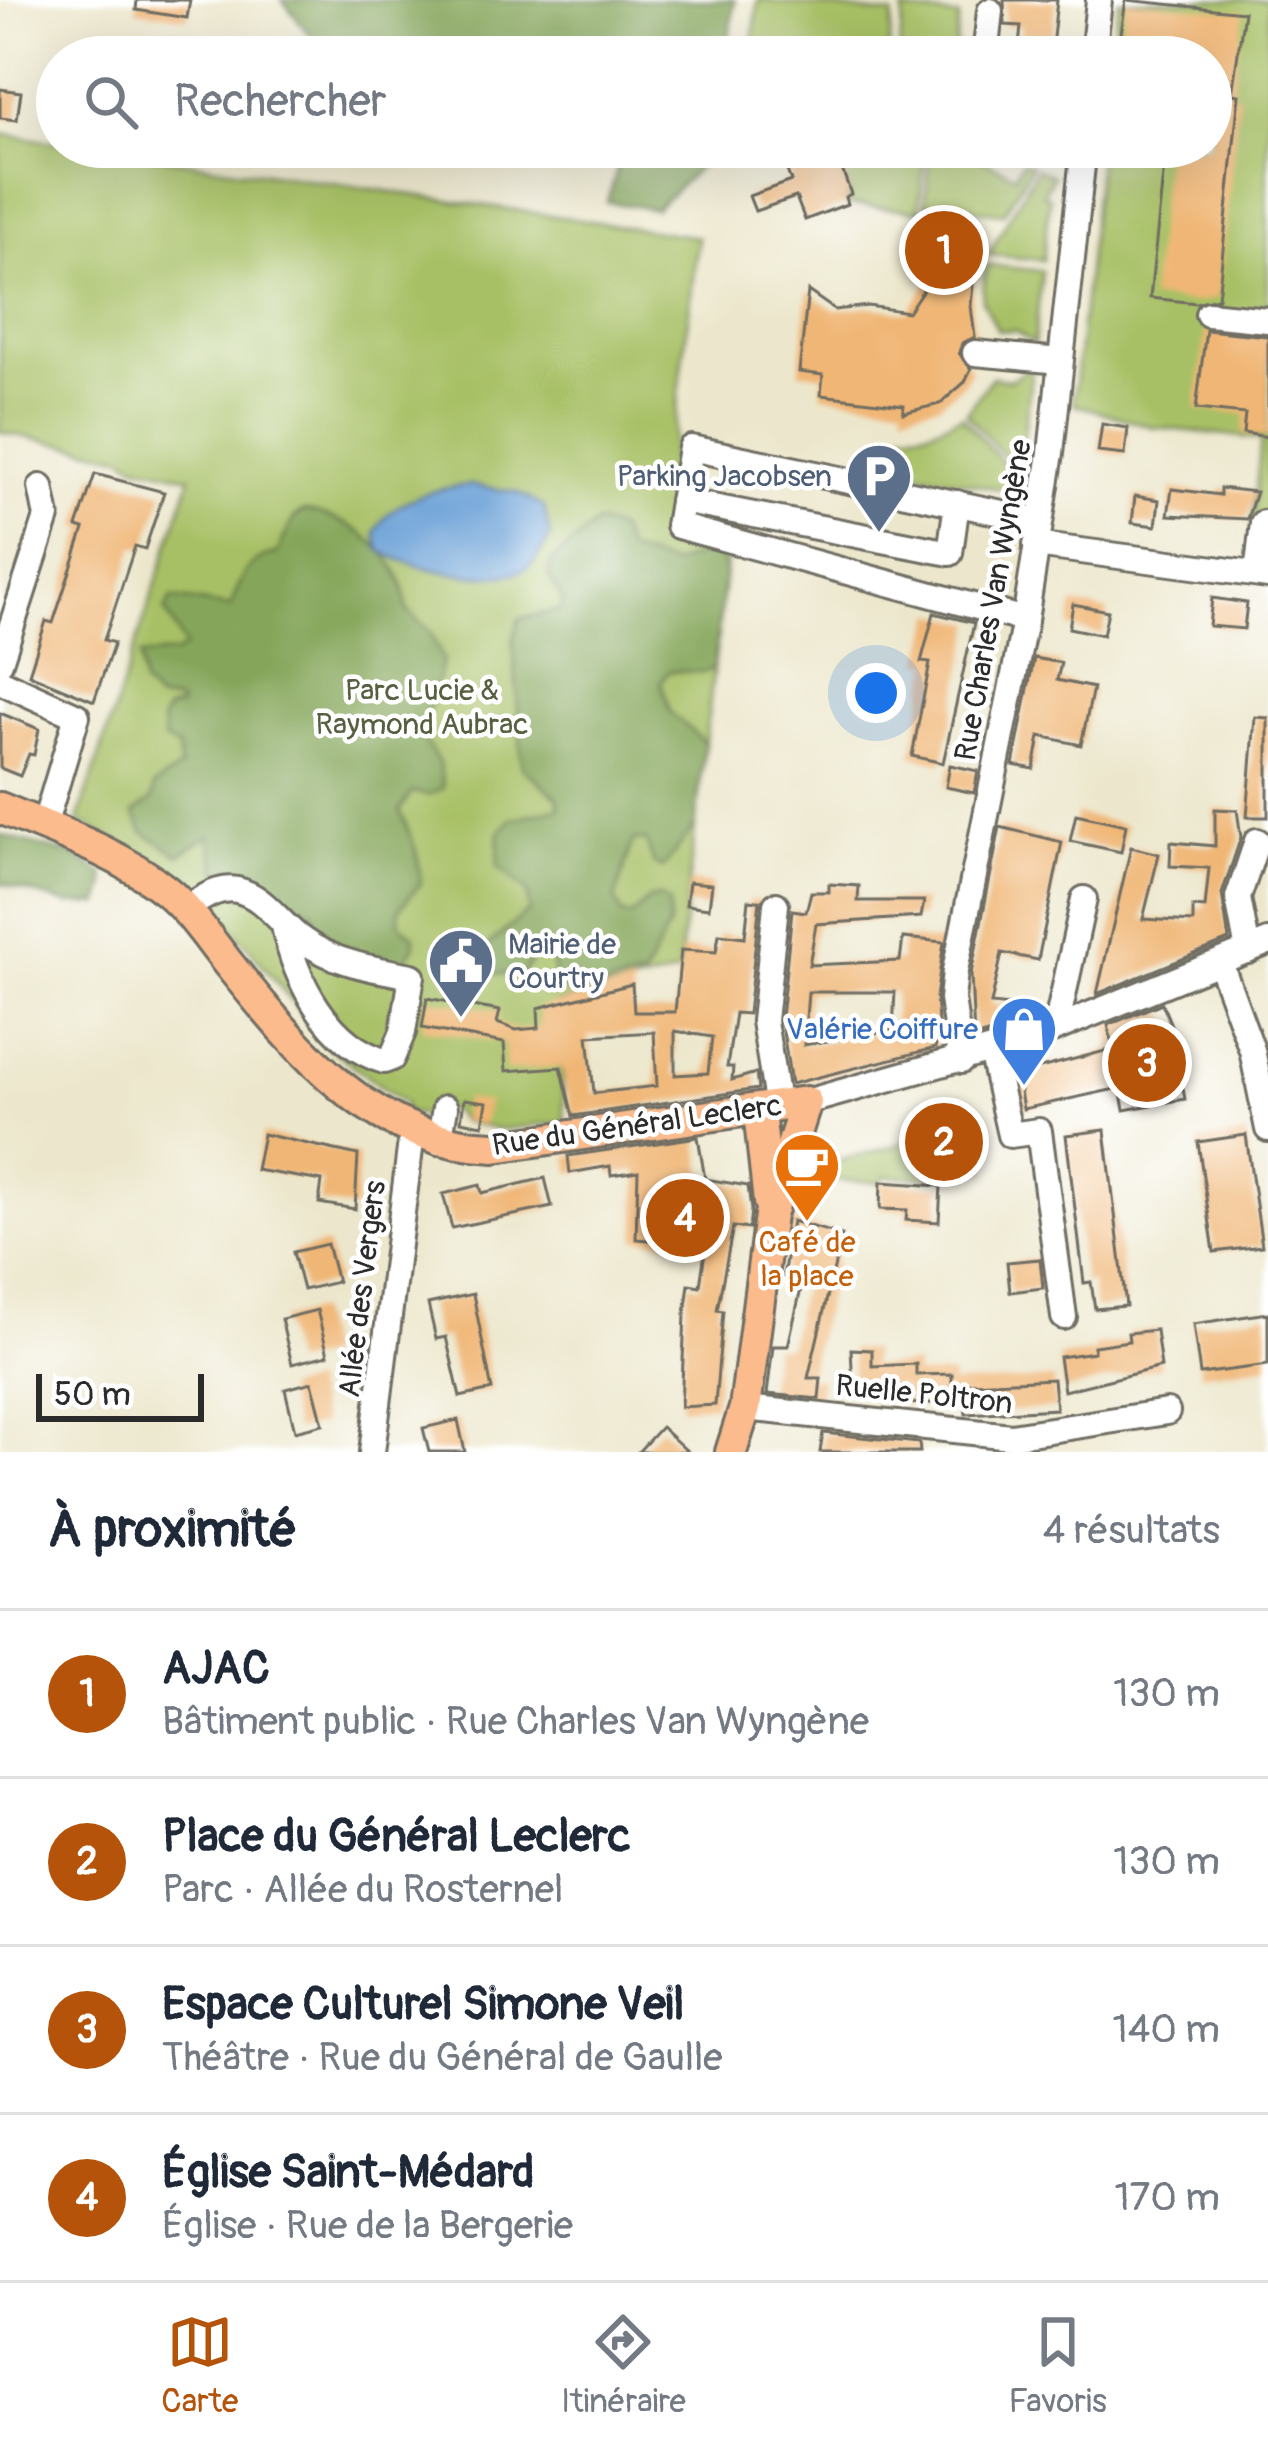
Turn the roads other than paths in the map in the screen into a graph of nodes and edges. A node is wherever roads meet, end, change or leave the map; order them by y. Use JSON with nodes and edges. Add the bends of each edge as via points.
{"nodes":[{"id":1,"x":1099,"y":0,"type":"edge"},
{"id":2,"x":990,"y":10,"type":"dead end"},
{"id":3,"x":987,"y":36,"type":"edge"},
{"id":4,"x":1095,"y":36,"type":"edge"},
{"id":5,"x":1082,"y":168,"type":"edge"},
{"id":6,"x":1208,"y":314,"type":"dead end"},
{"id":7,"x":1268,"y":320,"type":"edge"},
{"id":8,"x":975,"y":353,"type":"dead end"},
{"id":9,"x":1060,"y":361,"type":"junction"},
{"id":10,"x":41,"y":487,"type":"dead end"},
{"id":11,"x":957,"y":503,"type":"junction"},
{"id":12,"x":680,"y":514,"type":"junction"},
{"id":13,"x":1263,"y":523,"type":"dead end"},
{"id":14,"x":1038,"y":533,"type":"junction"},
{"id":15,"x":1262,"y":575,"type":"edge"},
{"id":16,"x":1024,"y":620,"type":"junction"},
{"id":17,"x":0,"y":662,"type":"edge"},
{"id":18,"x":0,"y":681,"type":"edge"},
{"id":19,"x":0,"y":808,"type":"edge"},
{"id":20,"x":44,"y":826,"type":"junction"},
{"id":21,"x":1257,"y":841,"type":"dead end"},
{"id":22,"x":1084,"y":899,"type":"dead end"},
{"id":23,"x":776,"y":905,"type":"dead end"},
{"id":24,"x":185,"y":909,"type":"junction"},
{"id":25,"x":284,"y":926,"type":"junction"},
{"id":26,"x":1258,"y":946,"type":"edge"},
{"id":27,"x":1220,"y":963,"type":"junction"},
{"id":28,"x":1056,"y":1028,"type":"junction"},
{"id":29,"x":992,"y":1051,"type":"junction"},
{"id":30,"x":962,"y":1060,"type":"junction"},
{"id":31,"x":781,"y":1107,"type":"junction"},
{"id":32,"x":445,"y":1108,"type":"dead end"},
{"id":33,"x":1268,"y":1129,"type":"edge"},
{"id":34,"x":426,"y":1137,"type":"junction"},
{"id":35,"x":770,"y":1215,"type":"junction"},
{"id":36,"x":1064,"y":1317,"type":"dead end"},
{"id":37,"x":745,"y":1408,"type":"junction"},
{"id":38,"x":1167,"y":1412,"type":"dead end"},
{"id":39,"x":372,"y":1452,"type":"edge"},
{"id":40,"x":731,"y":1452,"type":"edge"}],
"edges":[{"from":1,"to":4,"type":"street"},
{"from":2,"to":3,"type":"street"},
{"from":5,"to":9,"type":"street","name":"Rue Charles Van Wyngène"},
{"from":6,"to":7,"type":"street"},
{"from":8,"to":9,"type":"street"},
{"from":9,"to":14,"type":"street","name":"Rue Charles Van Wyngène"},
{"from":10,"to":17,"type":"street","via":[[47,517]]},
{"from":11,"to":12,"type":"street","via":[[950,553]]},
{"from":11,"to":12,"type":"street","via":[[691,448]]},
{"from":11,"to":14,"type":"street"},
{"from":12,"to":16,"type":"street"},
{"from":13,"to":15,"type":"street"},
{"from":14,"to":15,"type":"street"},
{"from":14,"to":16,"type":"street","name":"Rue Charles Van Wyngène"},
{"from":16,"to":30,"type":"street","name":"Rue Charles Van Wyngène","via":[[955,971]]},
{"from":18,"to":20,"type":"street","via":[[77,716]]},
{"from":19,"to":20,"type":"main road","name":"Rue du Général Leclerc"},
{"from":20,"to":24,"type":"main road","name":"Rue du Général Leclerc","via":[[138,872]]},
{"from":21,"to":26,"type":"street","via":[[1238,898]]},
{"from":22,"to":28,"type":"street"},
{"from":23,"to":31,"type":"street","via":[[764,1021]]},
{"from":24,"to":25,"type":"street","via":[[237,890]]},
{"from":24,"to":34,"type":"main road","name":"Rue du Général Leclerc","via":[[324,1075]]},
{"from":25,"to":25,"type":"street","via":[[339,960],[412,976],[392,1058],[368,1054],[320,1011],[298,979]]},
{"from":26,"to":27,"type":"street","name":"Rue du Général Leclerc"},
{"from":27,"to":28,"type":"street","name":"Rue du Général Leclerc"},
{"from":27,"to":33,"type":"street","via":[[1252,1050]]},
{"from":28,"to":29,"type":"street","name":"Rue du Général Leclerc"},
{"from":29,"to":30,"type":"street","name":"Rue du Général Leclerc"},
{"from":29,"to":36,"type":"street","via":[[1010,1135],[1039,1130]]},
{"from":30,"to":31,"type":"street","name":"Rue du Général Leclerc"},
{"from":31,"to":34,"type":"main road","name":"Rue du Général Leclerc","via":[[494,1147]]},
{"from":31,"to":35,"type":"main road"},
{"from":31,"to":35,"type":"main road"},
{"from":32,"to":34,"type":"street","name":"Allée des Vergers"},
{"from":34,"to":39,"type":"street","name":"Allée des Vergers"},
{"from":35,"to":37,"type":"main road"},
{"from":37,"to":38,"type":"street","name":"Ruelle Poltron","via":[[1011,1436]]},
{"from":37,"to":40,"type":"main road"}]}
